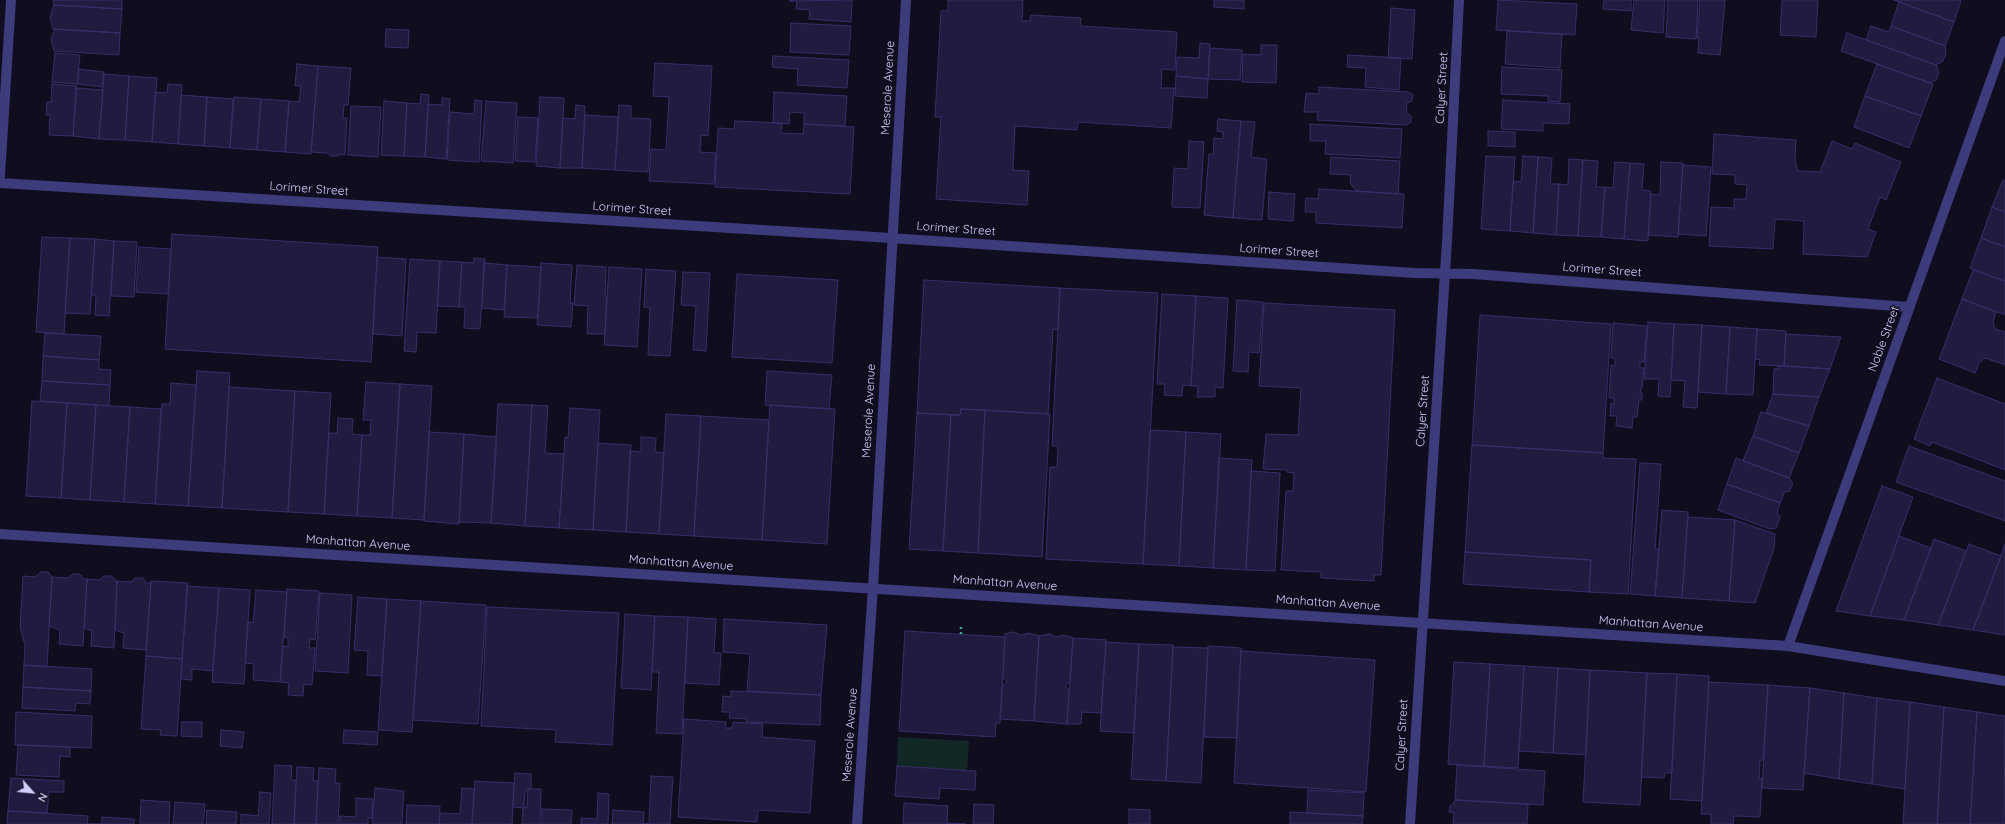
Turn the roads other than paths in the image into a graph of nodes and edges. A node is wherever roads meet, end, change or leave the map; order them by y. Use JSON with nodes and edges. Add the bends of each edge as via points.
{"nodes":[{"id":1,"x":11,"y":0,"type":"edge"},
{"id":2,"x":906,"y":0,"type":"edge"},
{"id":3,"x":1459,"y":0,"type":"edge"},
{"id":4,"x":2005,"y":41,"type":"edge"},
{"id":5,"x":0,"y":176,"type":"edge"},
{"id":6,"x":0,"y":183,"type":"edge"},
{"id":7,"x":892,"y":238,"type":"junction"},
{"id":8,"x":1445,"y":273,"type":"junction"},
{"id":9,"x":1909,"y":307,"type":"junction"},
{"id":10,"x":0,"y":534,"type":"edge"},
{"id":11,"x":873,"y":587,"type":"junction"},
{"id":12,"x":1422,"y":622,"type":"junction"},
{"id":13,"x":1788,"y":646,"type":"junction"},
{"id":14,"x":2005,"y":681,"type":"edge"},
{"id":15,"x":857,"y":824,"type":"edge"},
{"id":16,"x":1410,"y":824,"type":"edge"}],
"edges":[{"from":1,"to":5,"type":"street"},
{"from":2,"to":7,"type":"street","name":"Meserole Avenue"},
{"from":3,"to":8,"type":"street","name":"Calyer Street"},
{"from":4,"to":9,"type":"street","name":"Noble Street"},
{"from":6,"to":7,"type":"street","name":"Lorimer Street"},
{"from":7,"to":8,"type":"street","name":"Lorimer Street"},
{"from":7,"to":11,"type":"street","name":"Meserole Avenue"},
{"from":8,"to":9,"type":"street","name":"Lorimer Street"},
{"from":8,"to":12,"type":"street","name":"Calyer Street"},
{"from":9,"to":13,"type":"street","name":"Noble Street"},
{"from":10,"to":11,"type":"street","name":"Manhattan Avenue"},
{"from":11,"to":12,"type":"street","name":"Manhattan Avenue"},
{"from":11,"to":15,"type":"street","name":"Meserole Avenue"},
{"from":12,"to":13,"type":"street","name":"Manhattan Avenue"},
{"from":12,"to":16,"type":"street","name":"Calyer Street"},
{"from":13,"to":14,"type":"street","name":"Manhattan Avenue"}]}
